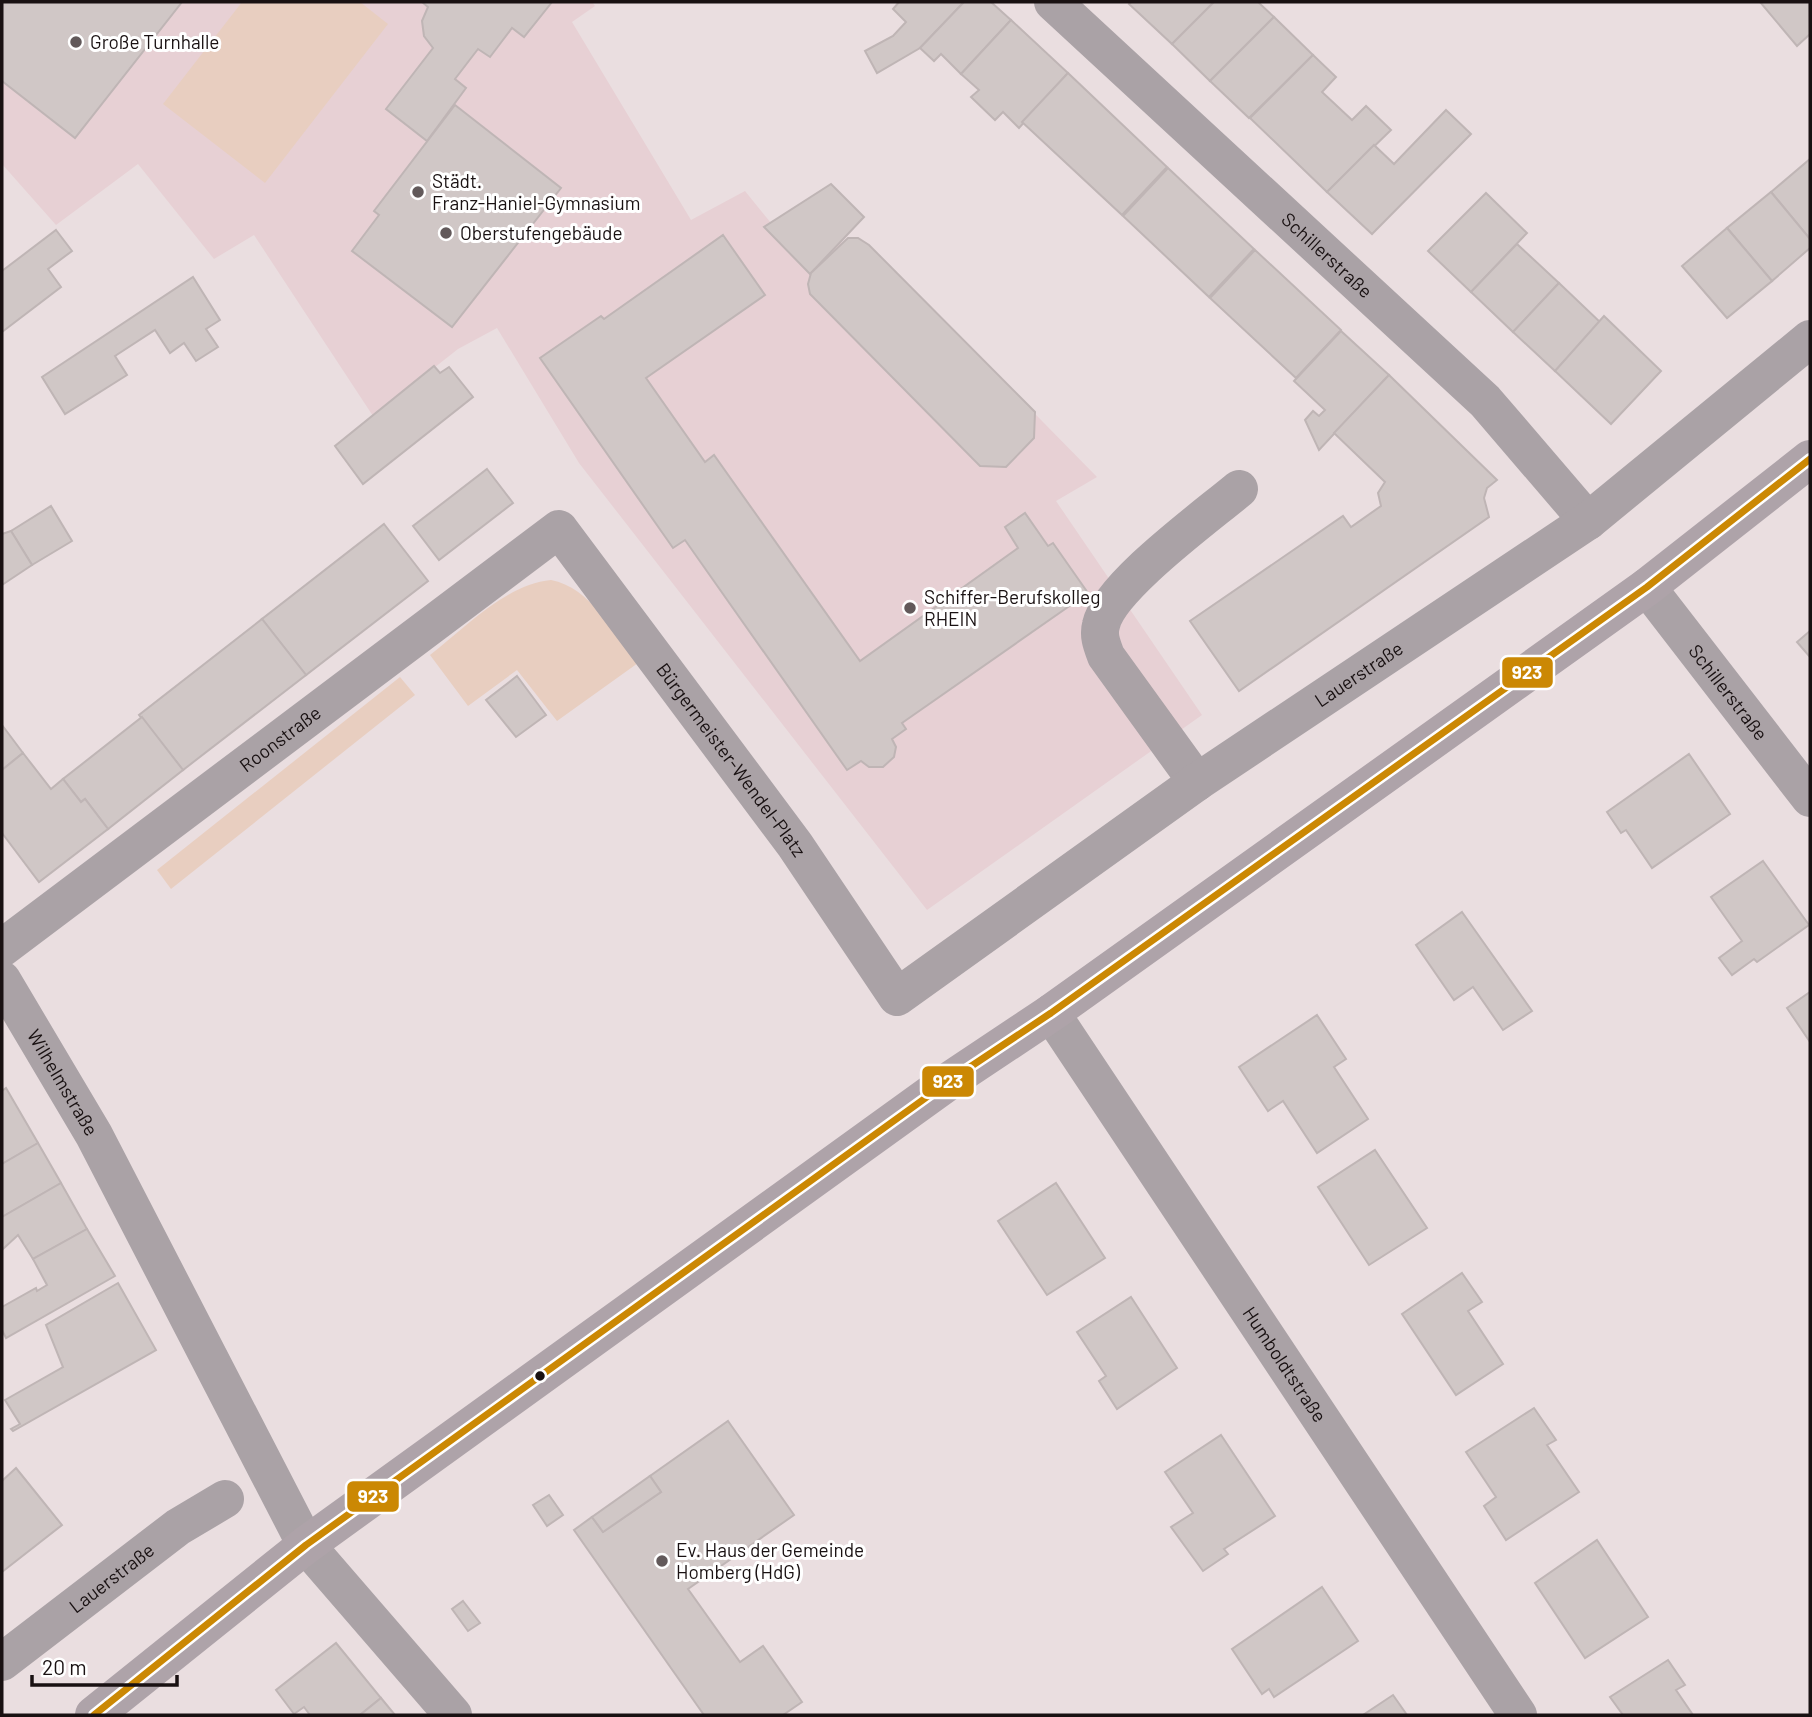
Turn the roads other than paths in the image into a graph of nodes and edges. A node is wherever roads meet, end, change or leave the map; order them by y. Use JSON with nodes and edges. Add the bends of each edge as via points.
{"nodes":[{"id":1,"x":1053,"y":2,"type":"edge"},
{"id":2,"x":1810,"y":339,"type":"edge"},
{"id":3,"x":1810,"y":459,"type":"edge"},
{"id":4,"x":1239,"y":489,"type":"dead end"},
{"id":5,"x":1588,"y":521,"type":"junction"},
{"id":6,"x":559,"y":529,"type":"joint"},
{"id":7,"x":1647,"y":587,"type":"junction"},
{"id":8,"x":1197,"y":782,"type":"junction"},
{"id":9,"x":1810,"y":798,"type":"edge"},
{"id":10,"x":2,"y":948,"type":"edge"},
{"id":11,"x":2,"y":980,"type":"edge"},
{"id":12,"x":897,"y":997,"type":"joint"},
{"id":13,"x":1051,"y":1013,"type":"junction"},
{"id":14,"x":225,"y":1499,"type":"dead end"},
{"id":15,"x":306,"y":1545,"type":"junction"},
{"id":16,"x":2,"y":1662,"type":"edge"},
{"id":17,"x":94,"y":1715,"type":"edge"},
{"id":18,"x":453,"y":1715,"type":"edge"},
{"id":19,"x":1518,"y":1715,"type":"edge"}],
"edges":[{"from":1,"to":5,"type":"street","name":"Schillerstraße","via":[[1485,401]]},
{"from":2,"to":5,"type":"street","name":"Lauerstraße"},
{"from":3,"to":7,"type":"main road"},
{"from":4,"to":8,"type":"street","via":[[1157,557],[1109,605],[1101,623],[1099,638],[1106,656]]},
{"from":5,"to":8,"type":"street","name":"Lauerstraße"},
{"from":6,"to":10,"type":"street","name":"Roonstraße"},
{"from":6,"to":12,"type":"street","name":"Bürgermeister-Wendel-Platz","via":[[795,845]]},
{"from":7,"to":9,"type":"street","name":"Schillerstraße"},
{"from":7,"to":13,"type":"main road"},
{"from":8,"to":12,"type":"street","name":"Lauerstraße"},
{"from":11,"to":15,"type":"street","name":"Wilhelmstraße","via":[[94,1135]]},
{"from":13,"to":15,"type":"main road","via":[[949,1081]]},
{"from":13,"to":19,"type":"street","name":"Humboldtstraße"},
{"from":14,"to":16,"type":"street","name":"Lauerstraße","via":[[178,1527]]},
{"from":15,"to":17,"type":"main road"},
{"from":15,"to":18,"type":"street","name":"Wilhelmstraße"}]}
